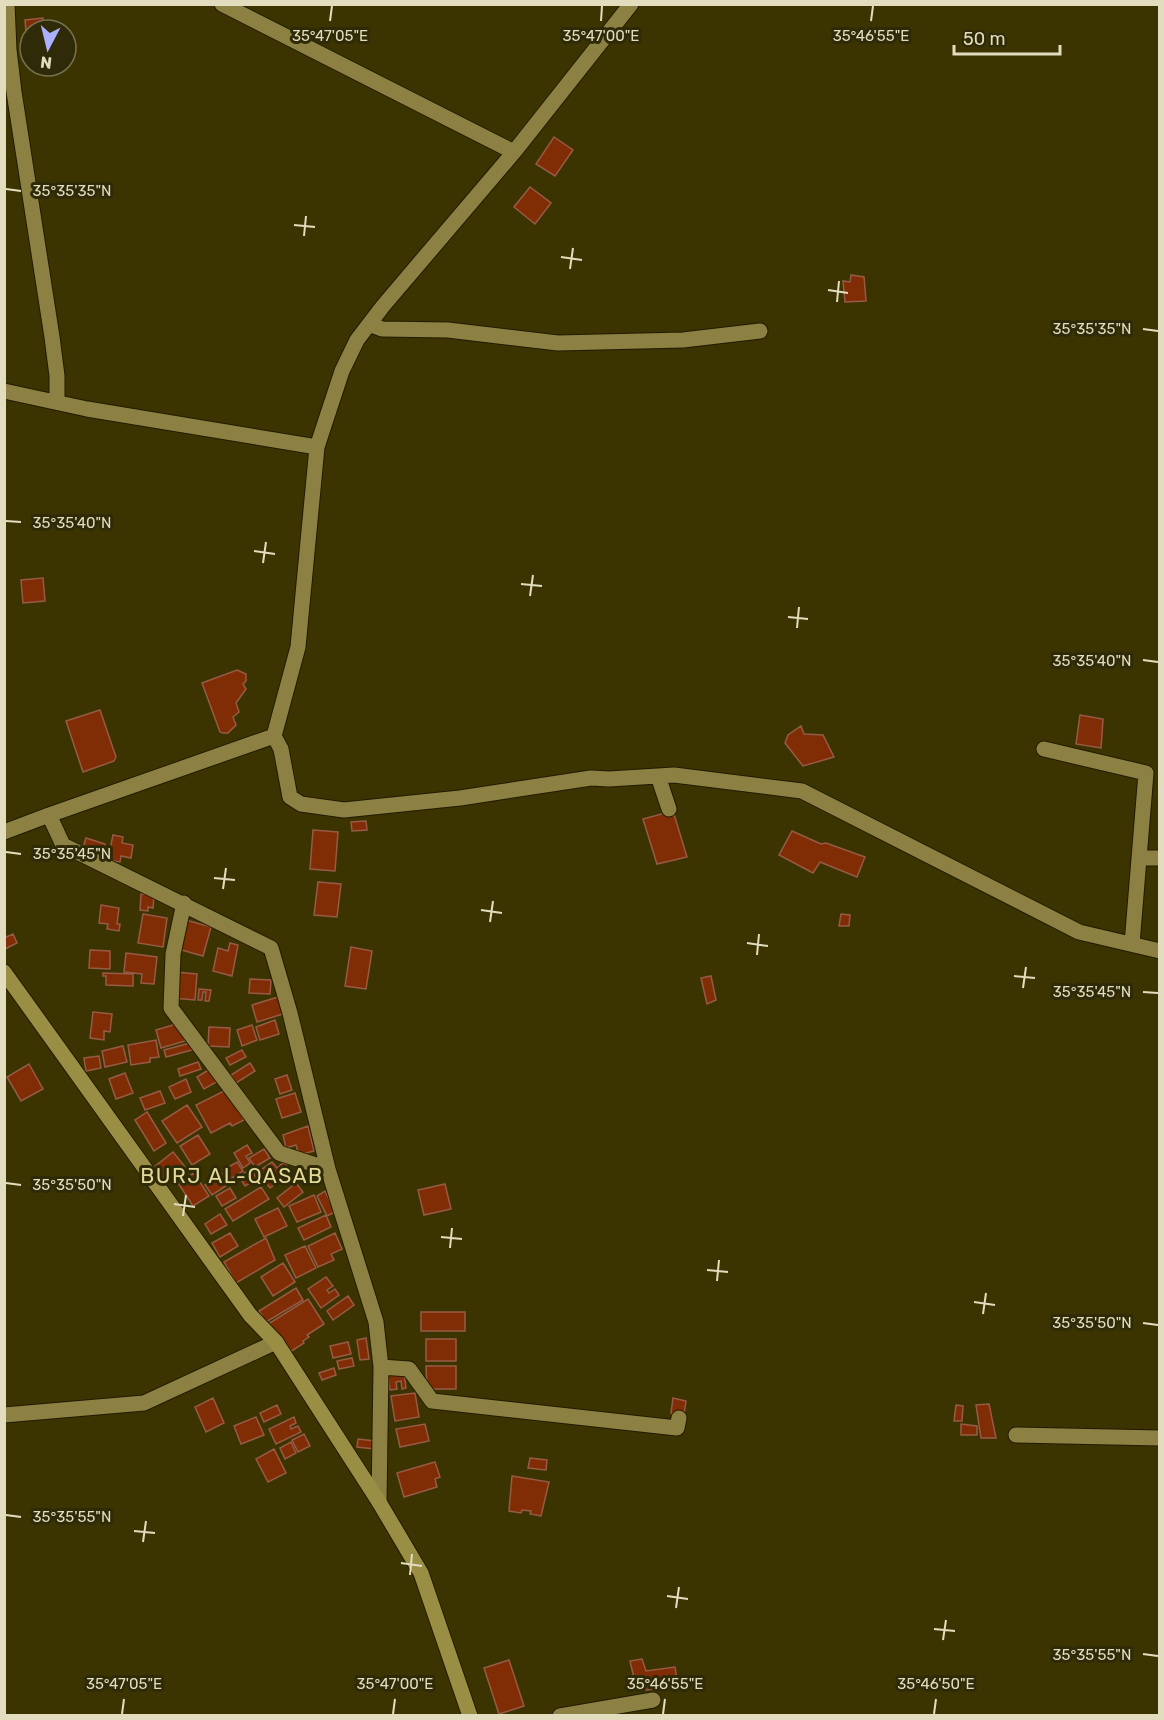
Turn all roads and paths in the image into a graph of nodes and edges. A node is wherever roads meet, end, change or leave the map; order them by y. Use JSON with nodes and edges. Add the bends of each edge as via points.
{"nodes":[{"id":1,"x":7,"y":4,"type":"edge"},
{"id":2,"x":222,"y":4,"type":"edge"},
{"id":3,"x":631,"y":4,"type":"edge"},
{"id":4,"x":514,"y":152,"type":"junction"},
{"id":5,"x":369,"y":324,"type":"junction"},
{"id":6,"x":760,"y":331,"type":"dead end"},
{"id":7,"x":4,"y":391,"type":"edge"},
{"id":8,"x":57,"y":402,"type":"junction"},
{"id":9,"x":317,"y":447,"type":"junction"},
{"id":10,"x":274,"y":736,"type":"junction"},
{"id":11,"x":1044,"y":749,"type":"dead end"},
{"id":12,"x":658,"y":776,"type":"junction"},
{"id":13,"x":669,"y":809,"type":"dead end"},
{"id":14,"x":49,"y":815,"type":"junction"},
{"id":15,"x":4,"y":832,"type":"edge"},
{"id":16,"x":1139,"y":858,"type":"junction"},
{"id":17,"x":1160,"y":858,"type":"edge"},
{"id":18,"x":184,"y":903,"type":"junction"},
{"id":19,"x":1132,"y":944,"type":"junction"},
{"id":20,"x":1160,"y":951,"type":"edge"},
{"id":21,"x":4,"y":972,"type":"edge"},
{"id":22,"x":328,"y":1169,"type":"junction"},
{"id":23,"x":276,"y":1342,"type":"junction"},
{"id":24,"x":381,"y":1367,"type":"junction"},
{"id":25,"x":4,"y":1415,"type":"edge"},
{"id":26,"x":679,"y":1419,"type":"dead end"},
{"id":27,"x":1016,"y":1435,"type":"dead end"},
{"id":28,"x":1160,"y":1438,"type":"edge"},
{"id":29,"x":379,"y":1502,"type":"junction"},
{"id":30,"x":653,"y":1700,"type":"dead end"},
{"id":31,"x":470,"y":1716,"type":"edge"},
{"id":32,"x":560,"y":1716,"type":"edge"}],
"edges":[{"from":1,"to":8,"type":"street","via":[[14,92],[52,337]]},
{"from":2,"to":4,"type":"street"},
{"from":3,"to":4,"type":"street"},
{"from":4,"to":5,"type":"street"},
{"from":5,"to":6,"type":"street","via":[[382,329],[448,330],[558,343],[682,340]]},
{"from":5,"to":9,"type":"street","via":[[342,371]]},
{"from":7,"to":8,"type":"street"},
{"from":8,"to":9,"type":"street"},
{"from":9,"to":10,"type":"street","via":[[298,647]]},
{"from":10,"to":12,"type":"street","via":[[281,748],[290,797],[301,804],[344,810],[460,798],[591,778]]},
{"from":10,"to":14,"type":"street"},
{"from":11,"to":16,"type":"street","via":[[1146,773]]},
{"from":12,"to":13,"type":"street"},
{"from":12,"to":19,"type":"street","via":[[802,791],[1079,932]]},
{"from":14,"to":15,"type":"street"},
{"from":14,"to":18,"type":"street","via":[[63,845]]},
{"from":16,"to":17,"type":"street"},
{"from":16,"to":19,"type":"street"},
{"from":18,"to":22,"type":"street","via":[[271,948]]},
{"from":18,"to":22,"type":"street","via":[[172,954],[171,1008],[279,1153]]},
{"from":19,"to":20,"type":"street"},
{"from":21,"to":23,"type":"main road","via":[[250,1316]]},
{"from":22,"to":24,"type":"street","via":[[376,1322]]},
{"from":23,"to":25,"type":"street","via":[[144,1403]]},
{"from":23,"to":29,"type":"main road"},
{"from":24,"to":26,"type":"street","via":[[409,1369],[432,1401],[677,1428]]},
{"from":24,"to":29,"type":"street"},
{"from":27,"to":28,"type":"street"},
{"from":29,"to":31,"type":"main road","via":[[423,1578]]},
{"from":30,"to":32,"type":"street"}]}
